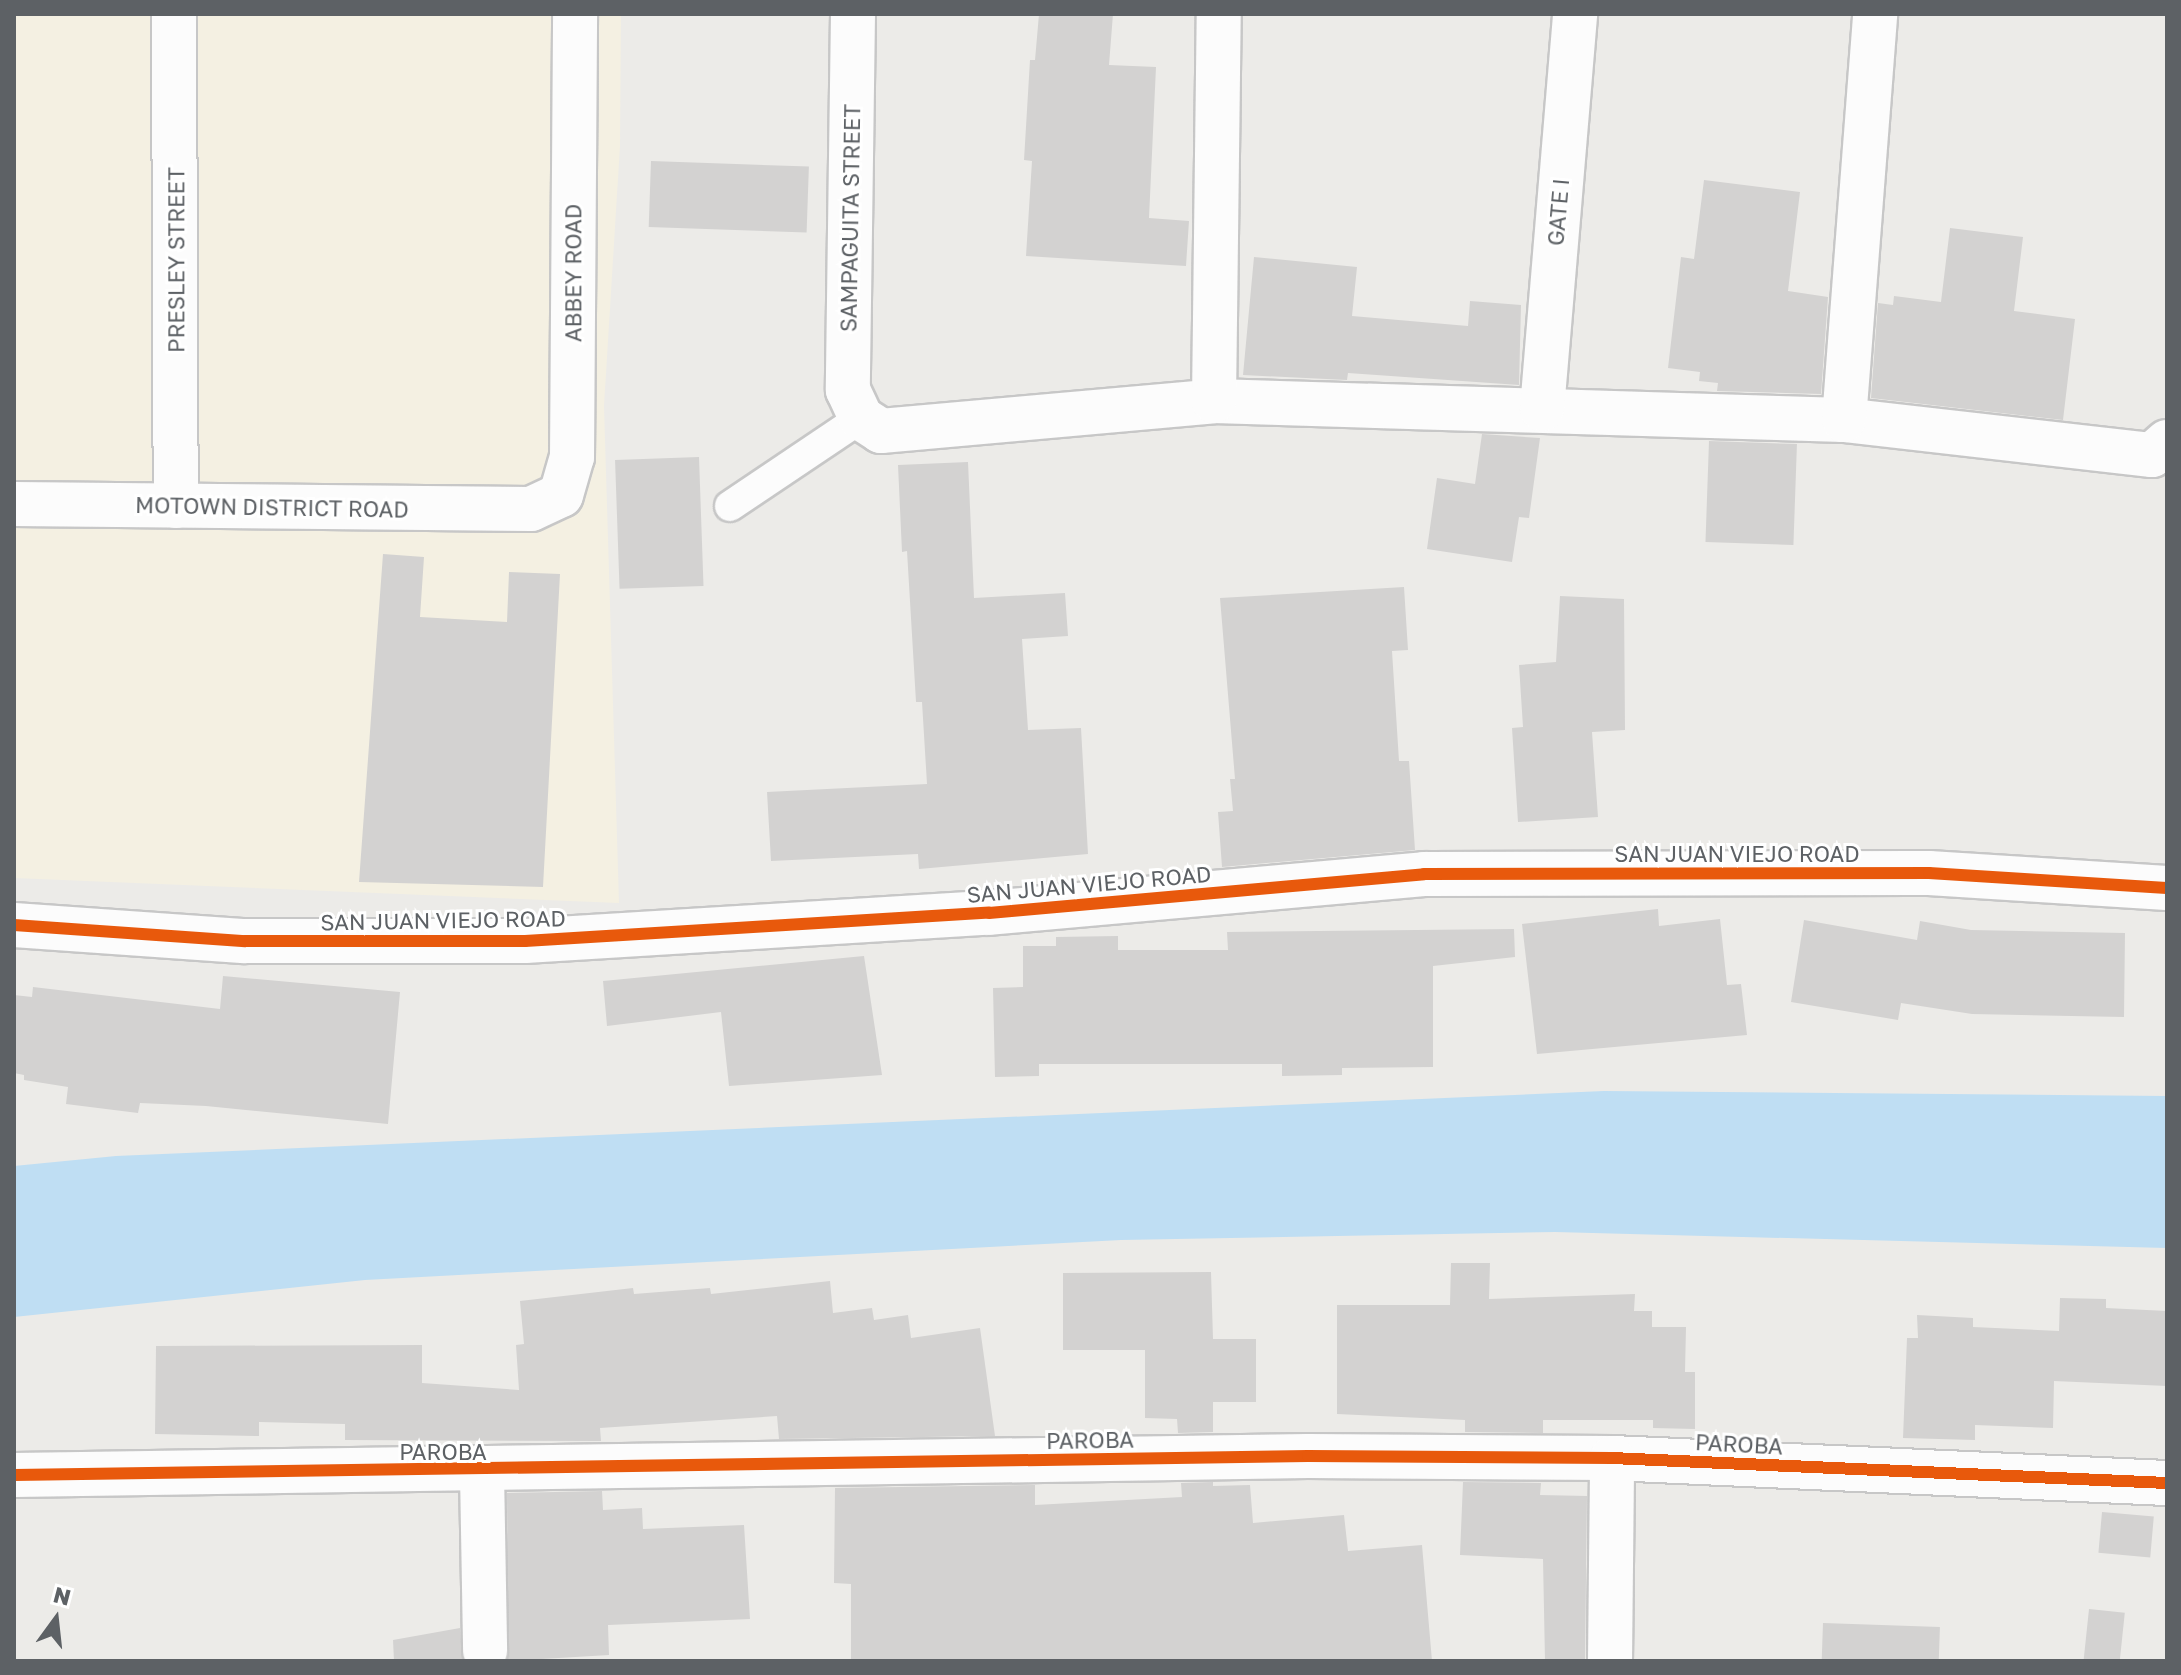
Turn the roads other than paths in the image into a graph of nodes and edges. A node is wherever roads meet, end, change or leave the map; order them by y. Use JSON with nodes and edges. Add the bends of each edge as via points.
{"nodes":[{"id":1,"x":174,"y":14,"type":"edge"},
{"id":2,"x":575,"y":14,"type":"edge"},
{"id":3,"x":853,"y":14,"type":"edge"},
{"id":4,"x":1219,"y":14,"type":"edge"},
{"id":5,"x":1575,"y":14,"type":"edge"},
{"id":6,"x":1875,"y":14,"type":"edge"},
{"id":7,"x":1214,"y":401,"type":"junction"},
{"id":8,"x":1542,"y":409,"type":"junction"},
{"id":9,"x":861,"y":418,"type":"junction"},
{"id":10,"x":1844,"y":420,"type":"junction"},
{"id":11,"x":2167,"y":442,"type":"edge"},
{"id":12,"x":14,"y":504,"type":"edge"},
{"id":13,"x":176,"y":506,"type":"junction"},
{"id":14,"x":730,"y":506,"type":"dead end"},
{"id":15,"x":531,"y":509,"type":"joint"},
{"id":16,"x":2167,"y":888,"type":"edge"},
{"id":17,"x":14,"y":925,"type":"edge"},
{"id":18,"x":1612,"y":1458,"type":"junction"},
{"id":19,"x":482,"y":1472,"type":"junction"},
{"id":20,"x":14,"y":1475,"type":"edge"},
{"id":21,"x":2167,"y":1483,"type":"edge"},
{"id":22,"x":485,"y":1651,"type":"dead end"},
{"id":23,"x":1610,"y":1661,"type":"edge"}],
"edges":[{"from":1,"to":13,"type":"street","name":"PRESLEY STREET"},
{"from":2,"to":15,"type":"street","name":"ABBEY ROAD","via":[[572,457],[561,495]]},
{"from":3,"to":9,"type":"street","name":"SAMPAGUITA STREET","via":[[848,390]]},
{"from":4,"to":7,"type":"street"},
{"from":5,"to":8,"type":"street","name":"GATE I"},
{"from":6,"to":10,"type":"street"},
{"from":7,"to":8,"type":"street"},
{"from":7,"to":9,"type":"street","via":[[881,431]]},
{"from":8,"to":10,"type":"street"},
{"from":9,"to":14,"type":"lane"},
{"from":10,"to":11,"type":"street","via":[[2107,453],[2152,455]]},
{"from":12,"to":13,"type":"street","name":"MOTOWN DISTRICT ROAD"},
{"from":13,"to":15,"type":"street","name":"MOTOWN DISTRICT ROAD"},
{"from":16,"to":17,"type":"street","name":"SAN JUAN VIEJO ROAD","via":[[1929,873],[1424,874],[989,913],[525,941],[245,941]]},
{"from":18,"to":19,"type":"street","name":"PAROBA","via":[[1308,1456]]},
{"from":18,"to":21,"type":"street","name":"PAROBA"},
{"from":18,"to":23,"type":"street"},
{"from":19,"to":20,"type":"street","name":"PAROBA"},
{"from":19,"to":22,"type":"street"}]}
